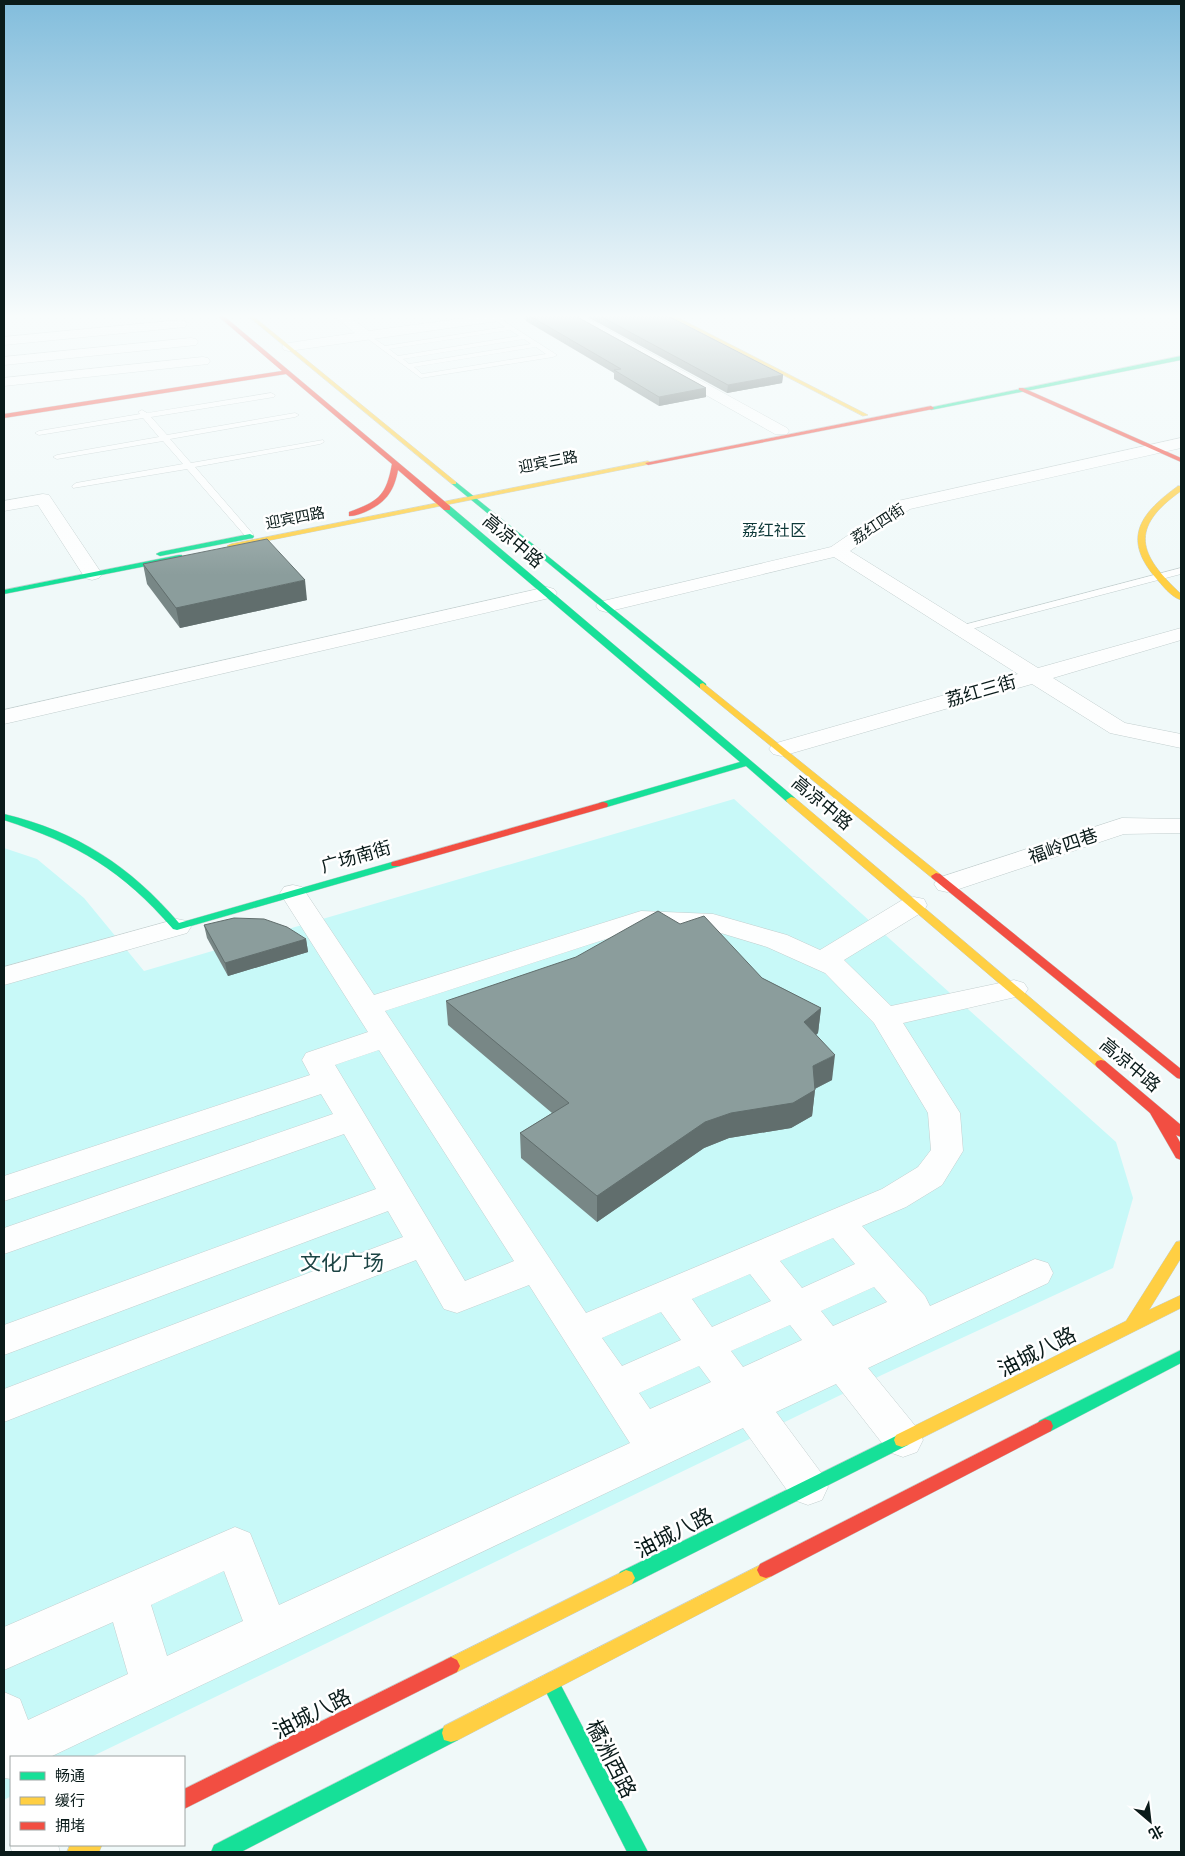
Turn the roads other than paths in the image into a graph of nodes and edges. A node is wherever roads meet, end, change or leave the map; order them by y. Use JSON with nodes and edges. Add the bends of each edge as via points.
{"nodes":[{"id":1,"x":90,"y":403,"type":"edge"},
{"id":2,"x":220,"y":403,"type":"edge"},
{"id":3,"x":324,"y":403,"type":"edge"},
{"id":4,"x":356,"y":403,"type":"edge"},
{"id":5,"x":731,"y":403,"type":"edge"},
{"id":6,"x":841,"y":403,"type":"edge"},
{"id":7,"x":928,"y":403,"type":"edge"},
{"id":8,"x":955,"y":403,"type":"edge"},
{"id":9,"x":1050,"y":403,"type":"edge"},
{"id":10,"x":144,"y":414,"type":"junction"},
{"id":11,"x":295,"y":415,"type":"dead end"},
{"id":12,"x":865,"y":415,"type":"junction"},
{"id":13,"x":4,"y":416,"type":"edge"},
{"id":14,"x":387,"y":428,"type":"junction"},
{"id":15,"x":781,"y":431,"type":"junction"},
{"id":16,"x":359,"y":432,"type":"junction"},
{"id":17,"x":39,"y":433,"type":"dead end"},
{"id":18,"x":165,"y":438,"type":"junction"},
{"id":19,"x":320,"y":442,"type":"dead end"},
{"id":20,"x":1181,"y":443,"type":"edge"},
{"id":21,"x":1155,"y":448,"type":"junction"},
{"id":22,"x":57,"y":457,"type":"dead end"},
{"id":23,"x":426,"y":459,"type":"junction"},
{"id":24,"x":1181,"y":460,"type":"edge"},
{"id":25,"x":395,"y":464,"type":"junction"},
{"id":26,"x":189,"y":465,"type":"junction"},
{"id":27,"x":461,"y":475,"type":"dead end"},
{"id":28,"x":509,"y":479,"type":"dead end"},
{"id":29,"x":538,"y":482,"type":"junction"},
{"id":30,"x":76,"y":486,"type":"dead end"},
{"id":31,"x":1181,"y":488,"type":"edge"},
{"id":32,"x":470,"y":495,"type":"junction"},
{"id":33,"x":527,"y":499,"type":"dead end"},
{"id":34,"x":442,"y":500,"type":"junction"},
{"id":35,"x":4,"y":506,"type":"edge"},
{"id":36,"x":350,"y":519,"type":"junction"},
{"id":37,"x":408,"y":523,"type":"dead end"},
{"id":38,"x":452,"y":528,"type":"dead end"},
{"id":39,"x":476,"y":532,"type":"junction"},
{"id":40,"x":250,"y":536,"type":"junction"},
{"id":41,"x":837,"y":551,"type":"junction"},
{"id":42,"x":558,"y":566,"type":"junction"},
{"id":43,"x":90,"y":571,"type":"junction"},
{"id":44,"x":1181,"y":571,"type":"edge"},
{"id":45,"x":525,"y":574,"type":"junction"},
{"id":46,"x":1158,"y":577,"type":"junction"},
{"id":47,"x":4,"y":585,"type":"edge"},
{"id":48,"x":4,"y":592,"type":"edge"},
{"id":49,"x":548,"y":593,"type":"junction"},
{"id":50,"x":1181,"y":598,"type":"edge"},
{"id":51,"x":606,"y":606,"type":"junction"},
{"id":52,"x":960,"y":629,"type":"junction"},
{"id":53,"x":1181,"y":634,"type":"edge"},
{"id":54,"x":1035,"y":676,"type":"junction"},
{"id":55,"x":4,"y":717,"type":"edge"},
{"id":56,"x":1181,"y":741,"type":"edge"},
{"id":57,"x":781,"y":749,"type":"junction"},
{"id":58,"x":748,"y":763,"type":"junction"},
{"id":59,"x":4,"y":817,"type":"edge"},
{"id":60,"x":1181,"y":826,"type":"edge"},
{"id":61,"x":947,"y":884,"type":"junction"},
{"id":62,"x":293,"y":893,"type":"junction"},
{"id":63,"x":914,"y":905,"type":"junction"},
{"id":64,"x":177,"y":927,"type":"junction"},
{"id":65,"x":822,"y":961,"type":"junction"},
{"id":66,"x":4,"y":976,"type":"edge"},
{"id":67,"x":1014,"y":989,"type":"junction"},
{"id":68,"x":1091,"y":1001,"type":"junction"},
{"id":69,"x":367,"y":1007,"type":"junction"},
{"id":70,"x":1073,"y":1008,"type":"dead end"},
{"id":71,"x":885,"y":1017,"type":"junction"},
{"id":72,"x":386,"y":1037,"type":"junction"},
{"id":73,"x":1181,"y":1075,"type":"edge"},
{"id":74,"x":328,"y":1080,"type":"junction"},
{"id":75,"x":1154,"y":1108,"type":"junction"},
{"id":76,"x":352,"y":1120,"type":"junction"},
{"id":77,"x":1181,"y":1132,"type":"edge"},
{"id":78,"x":1181,"y":1155,"type":"edge"},
{"id":79,"x":4,"y":1189,"type":"edge"},
{"id":80,"x":396,"y":1194,"type":"junction"},
{"id":81,"x":838,"y":1222,"type":"junction"},
{"id":82,"x":4,"y":1241,"type":"edge"},
{"id":83,"x":424,"y":1243,"type":"junction"},
{"id":84,"x":1181,"y":1246,"type":"edge"},
{"id":85,"x":756,"y":1256,"type":"junction"},
{"id":86,"x":536,"y":1267,"type":"junction"},
{"id":87,"x":879,"y":1269,"type":"junction"},
{"id":88,"x":1035,"y":1272,"type":"dead end"},
{"id":89,"x":668,"y":1294,"type":"junction"},
{"id":90,"x":1181,"y":1301,"type":"edge"},
{"id":91,"x":796,"y":1306,"type":"junction"},
{"id":92,"x":1132,"y":1326,"type":"junction"},
{"id":93,"x":578,"y":1332,"type":"junction"},
{"id":94,"x":4,"y":1340,"type":"edge"},
{"id":95,"x":706,"y":1346,"type":"junction"},
{"id":96,"x":835,"y":1354,"type":"junction"},
{"id":97,"x":1181,"y":1356,"type":"edge"},
{"id":98,"x":614,"y":1387,"type":"junction"},
{"id":99,"x":743,"y":1397,"type":"junction"},
{"id":100,"x":4,"y":1406,"type":"edge"},
{"id":101,"x":903,"y":1440,"type":"junction"},
{"id":102,"x":808,"y":1487,"type":"junction"},
{"id":103,"x":126,"y":1595,"type":"junction"},
{"id":104,"x":268,"y":1631,"type":"junction"},
{"id":105,"x":4,"y":1649,"type":"edge"},
{"id":106,"x":550,"y":1682,"type":"junction"},
{"id":107,"x":154,"y":1685,"type":"junction"},
{"id":108,"x":8,"y":1745,"type":"edge"},
{"id":109,"x":185,"y":1798,"type":"edge"},
{"id":110,"x":90,"y":1846,"type":"edge"},
{"id":111,"x":77,"y":1852,"type":"edge"},
{"id":112,"x":221,"y":1852,"type":"edge"},
{"id":113,"x":638,"y":1852,"type":"edge"}],
"edges":[{"from":1,"to":13,"type":"main road"},
{"from":2,"to":10,"type":"lane"},
{"from":3,"to":16,"type":"main road","name":"高凉中路"},
{"from":4,"to":14,"type":"main road"},
{"from":5,"to":15,"type":"street"},
{"from":6,"to":12,"type":"main road"},
{"from":7,"to":12,"type":"main road","name":"迎宾三路"},
{"from":8,"to":29,"type":"main road","name":"迎宾三路"},
{"from":9,"to":21,"type":"main road"},
{"from":10,"to":17,"type":"lane"},
{"from":10,"to":18,"type":"lane"},
{"from":11,"to":18,"type":"lane"},
{"from":12,"to":15,"type":"main road","name":"迎宾三路"},
{"from":14,"to":16,"type":"main road"},
{"from":14,"to":23,"type":"main road"},
{"from":15,"to":29,"type":"main road","name":"迎宾三路"},
{"from":16,"to":25,"type":"main road","name":"高凉中路"},
{"from":18,"to":22,"type":"lane"},
{"from":18,"to":26,"type":"lane"},
{"from":19,"to":26,"type":"lane"},
{"from":20,"to":21,"type":"street","name":"荔红四街"},
{"from":21,"to":24,"type":"main road"},
{"from":21,"to":41,"type":"street","name":"荔红四街","via":[[904,505]]},
{"from":23,"to":27,"type":"main road"},
{"from":23,"to":32,"type":"main road","name":"高凉中路"},
{"from":25,"to":34,"type":"main road","name":"高凉中路"},
{"from":25,"to":36,"type":"main road","via":[[391,490],[382,500]]},
{"from":26,"to":30,"type":"lane"},
{"from":26,"to":40,"type":"lane"},
{"from":28,"to":29,"type":"main road"},
{"from":29,"to":32,"type":"main road","name":"迎宾三路"},
{"from":29,"to":33,"type":"main road"},
{"from":31,"to":46,"type":"main road","via":[[1154,506],[1142,522],[1142,551]]},
{"from":32,"to":34,"type":"main road","name":"迎宾三路"},
{"from":32,"to":42,"type":"main road","name":"高凉中路","via":[[510,522]]},
{"from":34,"to":36,"type":"main road","name":"迎宾四路"},
{"from":34,"to":39,"type":"main road","name":"高凉中路"},
{"from":35,"to":43,"type":"street","via":[[43,499]]},
{"from":36,"to":37,"type":"main road"},
{"from":36,"to":40,"type":"main road","name":"迎宾四路"},
{"from":36,"to":43,"type":"main road","name":"迎宾四路"},
{"from":38,"to":39,"type":"main road"},
{"from":39,"to":45,"type":"main road","name":"高凉中路"},
{"from":40,"to":43,"type":"main road","name":"迎宾四路"},
{"from":41,"to":51,"type":"street","name":"荔红四街"},
{"from":41,"to":52,"type":"street"},
{"from":42,"to":45,"type":"main road"},
{"from":42,"to":51,"type":"main road","name":"高凉中路"},
{"from":43,"to":47,"type":"main road","name":"迎宾四路"},
{"from":43,"to":48,"type":"main road","name":"迎宾四路"},
{"from":44,"to":46,"type":"lane"},
{"from":45,"to":49,"type":"main road","name":"高凉中路"},
{"from":46,"to":50,"type":"main road"},
{"from":46,"to":52,"type":"lane"},
{"from":49,"to":55,"type":"street"},
{"from":49,"to":58,"type":"main road","name":"高凉中路"},
{"from":51,"to":57,"type":"main road","name":"高凉中路"},
{"from":52,"to":54,"type":"street"},
{"from":53,"to":54,"type":"street","name":"荔红三街"},
{"from":54,"to":56,"type":"street","via":[[1118,728]]},
{"from":54,"to":57,"type":"street","name":"荔红三街"},
{"from":57,"to":61,"type":"main road","name":"高凉中路"},
{"from":58,"to":62,"type":"main road","name":"广场南街"},
{"from":58,"to":63,"type":"main road","name":"高凉中路"},
{"from":59,"to":64,"type":"main road","via":[[54,832],[104,857],[145,888]]},
{"from":60,"to":61,"type":"street","name":"福岭四巷","via":[[1122,826]]},
{"from":61,"to":68,"type":"main road","name":"高凉中路"},
{"from":62,"to":64,"type":"main road","name":"广场南街"},
{"from":62,"to":69,"type":"street"},
{"from":63,"to":65,"type":"street"},
{"from":63,"to":67,"type":"main road","name":"高凉中路"},
{"from":64,"to":66,"type":"street"},
{"from":65,"to":69,"type":"street","via":[[777,941],[713,922],[641,919]]},
{"from":65,"to":71,"type":"street","via":[[835,967]]},
{"from":67,"to":71,"type":"street"},
{"from":67,"to":75,"type":"main road","name":"高凉中路","via":[[1052,1016]]},
{"from":68,"to":70,"type":"main road"},
{"from":68,"to":73,"type":"main road","name":"高凉中路"},
{"from":69,"to":72,"type":"street"},
{"from":71,"to":81,"type":"street","via":[[944,1114],[946,1151],[930,1176],[894,1198]]},
{"from":72,"to":74,"type":"street","via":[[316,1060]]},
{"from":72,"to":86,"type":"street"},
{"from":74,"to":76,"type":"street"},
{"from":74,"to":79,"type":"street"},
{"from":75,"to":77,"type":"main road","name":"高凉中路"},
{"from":75,"to":78,"type":"main road"},
{"from":76,"to":80,"type":"street"},
{"from":76,"to":82,"type":"street"},
{"from":80,"to":83,"type":"street"},
{"from":80,"to":94,"type":"street"},
{"from":81,"to":85,"type":"street"},
{"from":81,"to":87,"type":"street"},
{"from":83,"to":86,"type":"street","via":[[457,1299]]},
{"from":83,"to":100,"type":"street"},
{"from":84,"to":92,"type":"main road"},
{"from":85,"to":89,"type":"street"},
{"from":85,"to":91,"type":"street"},
{"from":86,"to":93,"type":"street"},
{"from":87,"to":91,"type":"street"},
{"from":87,"to":96,"type":"street","via":[[912,1306]]},
{"from":88,"to":96,"type":"street"},
{"from":89,"to":93,"type":"street"},
{"from":89,"to":95,"type":"street"},
{"from":90,"to":92,"type":"main road","name":"油城八路"},
{"from":91,"to":95,"type":"street"},
{"from":91,"to":96,"type":"street"},
{"from":92,"to":101,"type":"main road","name":"油城八路"},
{"from":93,"to":98,"type":"street"},
{"from":95,"to":98,"type":"street"},
{"from":95,"to":99,"type":"street"},
{"from":96,"to":99,"type":"street"},
{"from":96,"to":101,"type":"street"},
{"from":97,"to":106,"type":"main road"},
{"from":98,"to":99,"type":"street","via":[[642,1431]]},
{"from":99,"to":102,"type":"street"},
{"from":99,"to":104,"type":"street"},
{"from":101,"to":102,"type":"main road","name":"油城八路"},
{"from":102,"to":109,"type":"main road","name":"油城八路"},
{"from":103,"to":104,"type":"street","via":[[235,1546]]},
{"from":103,"to":105,"type":"street"},
{"from":103,"to":107,"type":"street"},
{"from":104,"to":107,"type":"street"},
{"from":106,"to":112,"type":"main road"},
{"from":106,"to":113,"type":"main road","name":"橘洲西路"},
{"from":107,"to":108,"type":"street"},
{"from":110,"to":111,"type":"main road"}]}
